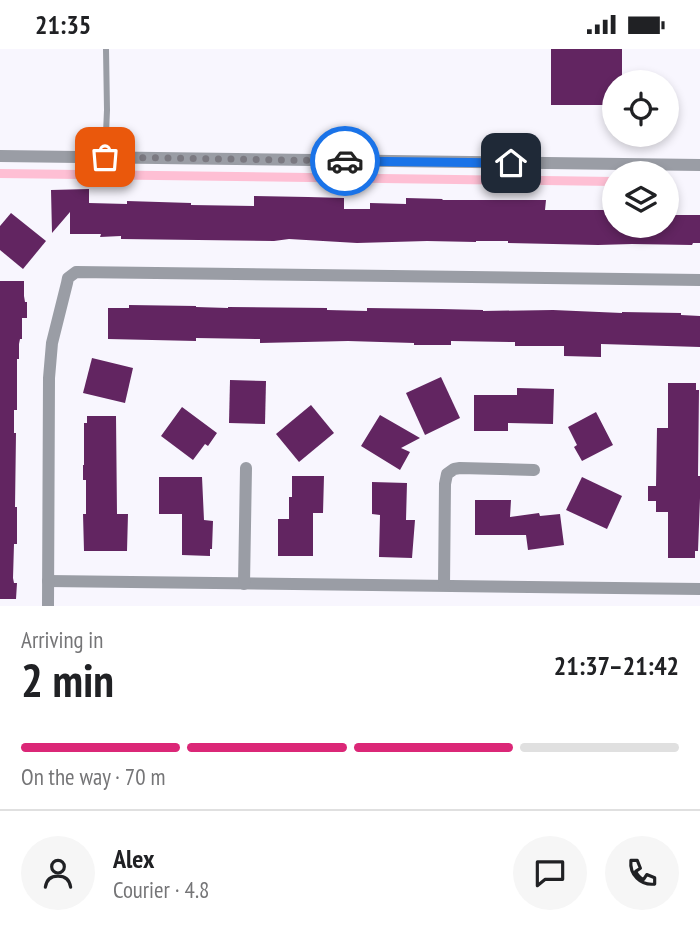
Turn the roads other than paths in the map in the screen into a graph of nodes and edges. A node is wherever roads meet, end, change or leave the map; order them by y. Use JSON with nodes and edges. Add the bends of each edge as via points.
{"nodes":[{"id":1,"x":106,"y":49,"type":"edge"},
{"id":2,"x":0,"y":156,"type":"edge"},
{"id":3,"x":105,"y":157,"type":"junction"},
{"id":4,"x":700,"y":165,"type":"edge"},
{"id":5,"x":700,"y":279,"type":"edge"},
{"id":6,"x":246,"y":468,"type":"dead end"},
{"id":7,"x":534,"y":470,"type":"dead end"},
{"id":8,"x":48,"y":581,"type":"junction"},
{"id":9,"x":244,"y":583,"type":"junction"},
{"id":10,"x":444,"y":585,"type":"junction"},
{"id":11,"x":700,"y":589,"type":"edge"},
{"id":12,"x":48,"y":606,"type":"edge"}],
"edges":[{"from":1,"to":3,"type":"lane"},
{"from":2,"to":3,"type":"street"},
{"from":3,"to":4,"type":"street"},
{"from":5,"to":8,"type":"street","via":[[76,272],[68,278],[50,355]]},
{"from":6,"to":9,"type":"street"},
{"from":7,"to":10,"type":"street","via":[[460,468],[447,474]]},
{"from":8,"to":9,"type":"street"},
{"from":8,"to":12,"type":"street"},
{"from":9,"to":10,"type":"street"},
{"from":10,"to":11,"type":"street"}]}
